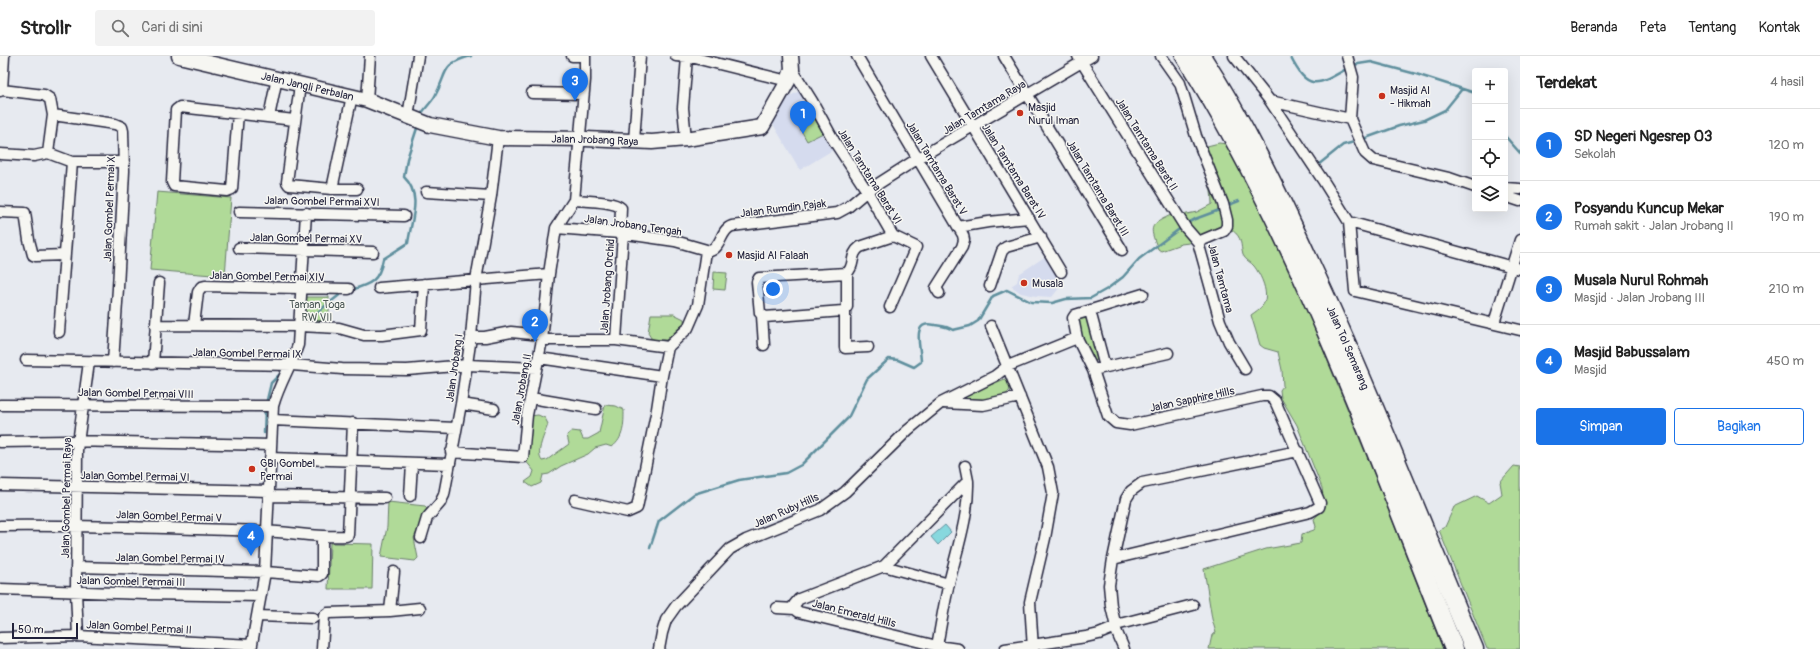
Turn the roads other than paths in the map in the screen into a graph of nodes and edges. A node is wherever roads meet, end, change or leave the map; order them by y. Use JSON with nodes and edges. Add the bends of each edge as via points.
{"nodes":[{"id":1,"x":4,"y":56,"type":"edge"},
{"id":2,"x":179,"y":56,"type":"edge"},
{"id":3,"x":370,"y":56,"type":"edge"},
{"id":4,"x":418,"y":56,"type":"edge"},
{"id":5,"x":572,"y":56,"type":"edge"},
{"id":6,"x":585,"y":56,"type":"edge"},
{"id":7,"x":640,"y":56,"type":"edge"},
{"id":8,"x":683,"y":56,"type":"edge"},
{"id":9,"x":857,"y":56,"type":"edge"},
{"id":10,"x":931,"y":56,"type":"edge"},
{"id":11,"x":1004,"y":56,"type":"edge"},
{"id":12,"x":1092,"y":56,"type":"edge"},
{"id":13,"x":1161,"y":56,"type":"edge"},
{"id":14,"x":1185,"y":56,"type":"edge"},
{"id":15,"x":1201,"y":56,"type":"edge"},
{"id":16,"x":1234,"y":56,"type":"edge"},
{"id":17,"x":1347,"y":56,"type":"edge"},
{"id":18,"x":198,"y":58,"type":"edge"},
{"id":19,"x":1080,"y":59,"type":"edge"},
{"id":20,"x":790,"y":69,"type":"edge"},
{"id":21,"x":277,"y":78,"type":"junction"},
{"id":22,"x":300,"y":85,"type":"junction"},
{"id":23,"x":1,"y":90,"type":"edge"},
{"id":24,"x":532,"y":93,"type":"dead end"},
{"id":25,"x":583,"y":94,"type":"junction"},
{"id":26,"x":1027,"y":94,"type":"junction"},
{"id":27,"x":352,"y":96,"type":"junction"},
{"id":28,"x":367,"y":100,"type":"junction"},
{"id":29,"x":1270,"y":101,"type":"junction"},
{"id":30,"x":238,"y":113,"type":"junction"},
{"id":31,"x":53,"y":115,"type":"junction"},
{"id":32,"x":269,"y":117,"type":"junction"},
{"id":33,"x":416,"y":119,"type":"junction"},
{"id":34,"x":1350,"y":119,"type":"junction"},
{"id":35,"x":294,"y":120,"type":"junction"},
{"id":36,"x":973,"y":127,"type":"junction"},
{"id":37,"x":498,"y":138,"type":"junction"},
{"id":38,"x":578,"y":139,"type":"junction"},
{"id":39,"x":686,"y":139,"type":"junction"},
{"id":40,"x":634,"y":141,"type":"junction"},
{"id":41,"x":48,"y":153,"type":"junction"},
{"id":42,"x":0,"y":154,"type":"edge"},
{"id":43,"x":918,"y":160,"type":"junction"},
{"id":44,"x":72,"y":162,"type":"junction"},
{"id":45,"x":124,"y":162,"type":"junction"},
{"id":46,"x":1472,"y":186,"type":"edge"},
{"id":47,"x":1508,"y":188,"type":"edge"},
{"id":48,"x":332,"y":189,"type":"junction"},
{"id":49,"x":357,"y":189,"type":"dead end"},
{"id":50,"x":1520,"y":189,"type":"edge"},
{"id":51,"x":867,"y":191,"type":"junction"},
{"id":52,"x":426,"y":192,"type":"dead end"},
{"id":53,"x":491,"y":196,"type":"junction"},
{"id":54,"x":1508,"y":197,"type":"edge"},
{"id":55,"x":574,"y":200,"type":"junction"},
{"id":56,"x":1520,"y":201,"type":"edge"},
{"id":57,"x":0,"y":212,"type":"edge"},
{"id":58,"x":239,"y":212,"type":"dead end"},
{"id":59,"x":306,"y":213,"type":"junction"},
{"id":60,"x":404,"y":216,"type":"dead end"},
{"id":61,"x":1029,"y":218,"type":"junction"},
{"id":62,"x":1349,"y":222,"type":"junction"},
{"id":63,"x":958,"y":227,"type":"junction"},
{"id":64,"x":556,"y":228,"type":"junction"},
{"id":65,"x":622,"y":233,"type":"junction"},
{"id":66,"x":893,"y":236,"type":"junction"},
{"id":67,"x":1041,"y":237,"type":"junction"},
{"id":68,"x":1520,"y":240,"type":"edge"},
{"id":69,"x":1198,"y":242,"type":"junction"},
{"id":70,"x":239,"y":248,"type":"dead end"},
{"id":71,"x":1122,"y":250,"type":"dead end"},
{"id":72,"x":302,"y":251,"type":"junction"},
{"id":73,"x":706,"y":251,"type":"junction"},
{"id":74,"x":373,"y":252,"type":"dead end"},
{"id":75,"x":65,"y":255,"type":"junction"},
{"id":76,"x":1516,"y":267,"type":"edge"},
{"id":77,"x":1061,"y":272,"type":"dead end"},
{"id":78,"x":847,"y":273,"type":"junction"},
{"id":79,"x":549,"y":274,"type":"junction"},
{"id":80,"x":476,"y":280,"type":"junction"},
{"id":81,"x":159,"y":283,"type":"dead end"},
{"id":82,"x":424,"y":284,"type":"junction"},
{"id":83,"x":990,"y":286,"type":"dead end"},
{"id":84,"x":379,"y":288,"type":"dead end"},
{"id":85,"x":302,"y":289,"type":"junction"},
{"id":86,"x":349,"y":289,"type":"dead end"},
{"id":87,"x":939,"y":292,"type":"dead end"},
{"id":88,"x":1143,"y":294,"type":"dead end"},
{"id":89,"x":890,"y":307,"type":"dead end"},
{"id":90,"x":845,"y":310,"type":"junction"},
{"id":91,"x":1090,"y":311,"type":"junction"},
{"id":92,"x":762,"y":316,"type":"junction"},
{"id":93,"x":1494,"y":323,"type":"junction"},
{"id":94,"x":155,"y":325,"type":"junction"},
{"id":95,"x":194,"y":326,"type":"junction"},
{"id":96,"x":300,"y":326,"type":"junction"},
{"id":97,"x":991,"y":326,"type":"dead end"},
{"id":98,"x":1520,"y":330,"type":"edge"},
{"id":99,"x":59,"y":332,"type":"dead end"},
{"id":100,"x":471,"y":337,"type":"junction"},
{"id":101,"x":542,"y":338,"type":"junction"},
{"id":102,"x":1077,"y":338,"type":"junction"},
{"id":103,"x":616,"y":340,"type":"junction"},
{"id":104,"x":764,"y":345,"type":"dead end"},
{"id":105,"x":668,"y":347,"type":"junction"},
{"id":106,"x":868,"y":347,"type":"dead end"},
{"id":107,"x":1168,"y":353,"type":"dead end"},
{"id":108,"x":26,"y":360,"type":"dead end"},
{"id":109,"x":89,"y":362,"type":"junction"},
{"id":110,"x":112,"y":362,"type":"junction"},
{"id":111,"x":538,"y":363,"type":"junction"},
{"id":112,"x":152,"y":364,"type":"junction"},
{"id":113,"x":292,"y":365,"type":"junction"},
{"id":114,"x":467,"y":365,"type":"junction"},
{"id":115,"x":1008,"y":366,"type":"junction"},
{"id":116,"x":1105,"y":368,"type":"junction"},
{"id":117,"x":1245,"y":369,"type":"dead end"},
{"id":118,"x":1093,"y":370,"type":"junction"},
{"id":119,"x":662,"y":376,"type":"junction"},
{"id":120,"x":1020,"y":397,"type":"junction"},
{"id":121,"x":531,"y":398,"type":"junction"},
{"id":122,"x":941,"y":403,"type":"junction"},
{"id":123,"x":84,"y":404,"type":"junction"},
{"id":124,"x":461,"y":404,"type":"junction"},
{"id":125,"x":0,"y":405,"type":"edge"},
{"id":126,"x":273,"y":406,"type":"junction"},
{"id":127,"x":494,"y":409,"type":"dead end"},
{"id":128,"x":596,"y":409,"type":"dead end"},
{"id":129,"x":272,"y":420,"type":"junction"},
{"id":130,"x":353,"y":422,"type":"junction"},
{"id":131,"x":456,"y":428,"type":"junction"},
{"id":132,"x":0,"y":442,"type":"edge"},
{"id":133,"x":78,"y":442,"type":"junction"},
{"id":134,"x":271,"y":445,"type":"junction"},
{"id":135,"x":1298,"y":451,"type":"junction"},
{"id":136,"x":451,"y":452,"type":"junction"},
{"id":137,"x":270,"y":458,"type":"junction"},
{"id":138,"x":351,"y":460,"type":"junction"},
{"id":139,"x":412,"y":464,"type":"junction"},
{"id":140,"x":449,"y":464,"type":"junction"},
{"id":141,"x":965,"y":466,"type":"dead end"},
{"id":142,"x":968,"y":481,"type":"junction"},
{"id":143,"x":0,"y":485,"type":"edge"},
{"id":144,"x":77,"y":486,"type":"junction"},
{"id":145,"x":269,"y":494,"type":"junction"},
{"id":146,"x":410,"y":496,"type":"dead end"},
{"id":147,"x":349,"y":497,"type":"junction"},
{"id":148,"x":385,"y":498,"type":"dead end"},
{"id":149,"x":575,"y":500,"type":"dead end"},
{"id":150,"x":0,"y":526,"type":"edge"},
{"id":151,"x":76,"y":526,"type":"junction"},
{"id":152,"x":266,"y":531,"type":"junction"},
{"id":153,"x":322,"y":536,"type":"junction"},
{"id":154,"x":421,"y":538,"type":"dead end"},
{"id":155,"x":1113,"y":559,"type":"junction"},
{"id":156,"x":884,"y":566,"type":"junction"},
{"id":157,"x":76,"y":567,"type":"junction"},
{"id":158,"x":264,"y":572,"type":"junction"},
{"id":159,"x":394,"y":572,"type":"dead end"},
{"id":160,"x":949,"y":584,"type":"junction"},
{"id":161,"x":0,"y":589,"type":"edge"},
{"id":162,"x":76,"y":592,"type":"junction"},
{"id":163,"x":260,"y":596,"type":"junction"},
{"id":164,"x":1193,"y":605,"type":"dead end"},
{"id":165,"x":420,"y":608,"type":"dead end"},
{"id":166,"x":777,"y":608,"type":"dead end"},
{"id":167,"x":795,"y":609,"type":"junction"},
{"id":168,"x":390,"y":611,"type":"junction"},
{"id":169,"x":258,"y":616,"type":"junction"},
{"id":170,"x":313,"y":618,"type":"dead end"},
{"id":171,"x":1116,"y":626,"type":"junction"},
{"id":172,"x":78,"y":636,"type":"junction"},
{"id":173,"x":0,"y":638,"type":"edge"},
{"id":174,"x":938,"y":646,"type":"junction"},
{"id":175,"x":251,"y":647,"type":"edge"},
{"id":176,"x":1033,"y":647,"type":"edge"},
{"id":177,"x":322,"y":649,"type":"edge"},
{"id":178,"x":660,"y":649,"type":"edge"},
{"id":179,"x":958,"y":649,"type":"edge"},
{"id":180,"x":1005,"y":649,"type":"edge"},
{"id":181,"x":1124,"y":649,"type":"edge"},
{"id":182,"x":1454,"y":649,"type":"edge"},
{"id":183,"x":1474,"y":649,"type":"edge"}],
"edges":[{"from":1,"to":23,"type":"street"},
{"from":2,"to":18,"type":"street","name":"Jalan Jangli Perbalan"},
{"from":3,"to":28,"type":"street"},
{"from":4,"to":33,"type":"street"},
{"from":5,"to":6,"type":"street"},
{"from":6,"to":25,"type":"street","name":"Jalan Jrobang II"},
{"from":7,"to":40,"type":"street"},
{"from":8,"to":20,"type":"street"},
{"from":8,"to":39,"type":"street"},
{"from":9,"to":43,"type":"street","name":"Jalan Tamtama Barat V"},
{"from":10,"to":36,"type":"street","name":"Jalan Tamtama Barat IV"},
{"from":11,"to":26,"type":"street","name":"Jalan Tamtama Barat III"},
{"from":12,"to":19,"type":"street","name":"Jalan Tamtama Raya"},
{"from":13,"to":69,"type":"street","name":"Jalan Tamtama","via":[[1180,83],[1196,136],[1224,208],[1227,226],[1224,231]]},
{"from":14,"to":182,"type":"highway","name":"Jalan Tol Semarang","via":[[1208,92],[1262,191],[1323,324]]},
{"from":15,"to":183,"type":"highway","name":"Jalan Tol Semarang","via":[[1221,87],[1274,185],[1339,326]]},
{"from":16,"to":29,"type":"street"},
{"from":17,"to":34,"type":"street","via":[[1353,77]]},
{"from":18,"to":21,"type":"street","name":"Jalan Jangli Perbalan"},
{"from":19,"to":26,"type":"street","name":"Jalan Tamtama Raya"},
{"from":19,"to":69,"type":"street","name":"Jalan Tamtama Barat II","via":[[1185,226]]},
{"from":20,"to":39,"type":"street","name":"Jalan Jrobang Raya","via":[[762,127]]},
{"from":20,"to":51,"type":"street","name":"Jalan Tamtama Barat VI"},
{"from":21,"to":22,"type":"street","name":"Jalan Jangli Perbalan"},
{"from":21,"to":32,"type":"street"},
{"from":22,"to":27,"type":"street","name":"Jalan Jangli Perbalan"},
{"from":22,"to":35,"type":"street"},
{"from":23,"to":31,"type":"street","via":[[47,97]]},
{"from":24,"to":25,"type":"street"},
{"from":25,"to":38,"type":"street","name":"Jalan Jrobang II"},
{"from":26,"to":36,"type":"street","name":"Jalan Tamtama Raya"},
{"from":26,"to":71,"type":"street","name":"Jalan Tamtama Barat III"},
{"from":27,"to":28,"type":"street","name":"Jalan Jangli Perbalan"},
{"from":27,"to":48,"type":"street"},
{"from":28,"to":33,"type":"street","name":"Jalan Jrobang Raya"},
{"from":29,"to":34,"type":"street"},
{"from":29,"to":62,"type":"street"},
{"from":30,"to":30,"type":"street","via":[[182,106],[178,108],[172,182],[174,186],[227,192],[232,189]]},
{"from":30,"to":32,"type":"street"},
{"from":31,"to":41,"type":"street"},
{"from":31,"to":45,"type":"street","name":"Jalan Gombel Permai X","via":[[119,125],[123,131]]},
{"from":32,"to":35,"type":"street"},
{"from":33,"to":37,"type":"street","name":"Jalan Jrobang Raya","via":[[430,125]]},
{"from":34,"to":46,"type":"street","via":[[1362,148],[1373,160]]},
{"from":35,"to":48,"type":"street","via":[[287,183]]},
{"from":36,"to":43,"type":"street","name":"Jalan Tamtama Raya"},
{"from":36,"to":61,"type":"street","name":"Jalan Tamtama Barat IV"},
{"from":37,"to":38,"type":"street","name":"Jalan Jrobang Raya"},
{"from":37,"to":53,"type":"street","name":"Jalan Jrobang I"},
{"from":38,"to":40,"type":"street","name":"Jalan Jrobang Raya"},
{"from":38,"to":55,"type":"street","name":"Jalan Jrobang II"},
{"from":39,"to":40,"type":"street","name":"Jalan Jrobang Raya"},
{"from":41,"to":42,"type":"street","via":[[34,156]]},
{"from":41,"to":44,"type":"street"},
{"from":43,"to":51,"type":"street","name":"Jalan Tamtama Raya"},
{"from":43,"to":63,"type":"street","name":"Jalan Tamtama Barat V"},
{"from":44,"to":45,"type":"street"},
{"from":44,"to":75,"type":"street"},
{"from":45,"to":110,"type":"street","name":"Jalan Gombel Permai X"},
{"from":47,"to":50,"type":"street"},
{"from":48,"to":49,"type":"street"},
{"from":51,"to":66,"type":"street","name":"Jalan Tamtama Barat VI"},
{"from":51,"to":73,"type":"street","name":"Jalan Rumdin Pajak","via":[[837,213],[729,227],[717,247]]},
{"from":52,"to":53,"type":"street"},
{"from":53,"to":80,"type":"street","name":"Jalan Jrobang I"},
{"from":54,"to":56,"type":"street"},
{"from":55,"to":64,"type":"street","name":"Jalan Jrobang II"},
{"from":55,"to":65,"type":"street","name":"Jalan Jrobang Orchid","via":[[620,206]]},
{"from":57,"to":75,"type":"street","via":[[25,213],[28,240],[33,255]]},
{"from":58,"to":59,"type":"street","name":"Jalan Gombel Permai XVI"},
{"from":59,"to":60,"type":"street","name":"Jalan Gombel Permai XVI"},
{"from":59,"to":72,"type":"street"},
{"from":61,"to":63,"type":"street"},
{"from":61,"to":67,"type":"street","name":"Jalan Tamtama Barat IV"},
{"from":62,"to":76,"type":"street"},
{"from":62,"to":93,"type":"street","via":[[1356,292]]},
{"from":63,"to":87,"type":"street","name":"Jalan Tamtama Barat V","via":[[963,235],[964,244],[936,288]]},
{"from":64,"to":65,"type":"street","name":"Jalan Jrobang Tengah"},
{"from":64,"to":79,"type":"street","name":"Jalan Jrobang II"},
{"from":65,"to":73,"type":"street","name":"Jalan Jrobang Tengah","via":[[675,241]]},
{"from":65,"to":103,"type":"street","name":"Jalan Jrobang Orchid"},
{"from":66,"to":78,"type":"street","via":[[856,250]]},
{"from":66,"to":89,"type":"street","name":"Jalan Tamtama Barat VI","via":[[915,245],[916,248]]},
{"from":67,"to":77,"type":"street","name":"Jalan Tamtama Barat IV"},
{"from":67,"to":83,"type":"street","name":"Jalan Tamtama Barat IV","via":[[1006,247],[1002,251]]},
{"from":68,"to":76,"type":"street"},
{"from":69,"to":117,"type":"street","name":"Jalan Tamtama","via":[[1220,321]]},
{"from":70,"to":72,"type":"street","name":"Jalan Gombel Permai XV"},
{"from":72,"to":74,"type":"street","name":"Jalan Gombel Permai XV"},
{"from":72,"to":85,"type":"street"},
{"from":73,"to":105,"type":"street","via":[[698,305],[693,320]]},
{"from":75,"to":99,"type":"street"},
{"from":76,"to":93,"type":"street"},
{"from":78,"to":90,"type":"street"},
{"from":78,"to":92,"type":"street","via":[[759,278],[757,280]]},
{"from":79,"to":80,"type":"street"},
{"from":79,"to":101,"type":"street","name":"Jalan Jrobang II"},
{"from":80,"to":82,"type":"street"},
{"from":80,"to":100,"type":"street","name":"Jalan Jrobang I"},
{"from":81,"to":94,"type":"street"},
{"from":82,"to":84,"type":"street"},
{"from":82,"to":96,"type":"street","via":[[421,330],[370,335],[339,328]]},
{"from":85,"to":86,"type":"street","name":"Jalan Gombel Permai XIV"},
{"from":85,"to":95,"type":"street","name":"Jalan Gombel Permai XIV","via":[[201,287],[198,292]]},
{"from":85,"to":96,"type":"street"},
{"from":88,"to":91,"type":"street","name":"Jalan Sapphire Hills"},
{"from":90,"to":92,"type":"street"},
{"from":90,"to":106,"type":"street","via":[[845,348]]},
{"from":91,"to":102,"type":"street","name":"Jalan Sapphire Hills","via":[[1075,315],[1073,318]]},
{"from":91,"to":116,"type":"street"},
{"from":92,"to":104,"type":"street"},
{"from":93,"to":98,"type":"street"},
{"from":94,"to":95,"type":"street"},
{"from":94,"to":112,"type":"street"},
{"from":95,"to":96,"type":"street"},
{"from":96,"to":113,"type":"street"},
{"from":97,"to":115,"type":"street"},
{"from":100,"to":101,"type":"street","via":[[511,332]]},
{"from":100,"to":114,"type":"street","name":"Jalan Jrobang I"},
{"from":101,"to":103,"type":"street"},
{"from":101,"to":111,"type":"street","name":"Jalan Jrobang II"},
{"from":102,"to":115,"type":"street"},
{"from":102,"to":118,"type":"street","name":"Jalan Sapphire Hills"},
{"from":103,"to":105,"type":"street"},
{"from":105,"to":119,"type":"street"},
{"from":107,"to":116,"type":"street"},
{"from":108,"to":109,"type":"street","name":"Jalan Gombel Permai IX"},
{"from":109,"to":110,"type":"street","name":"Jalan Gombel Permai IX"},
{"from":109,"to":123,"type":"street","name":"Jalan Gombel Permai Raya"},
{"from":110,"to":112,"type":"street","name":"Jalan Gombel Permai IX"},
{"from":111,"to":114,"type":"street","name":"Jalan Gombel Permai IX"},
{"from":111,"to":119,"type":"street","name":"Jalan Gombel Permai IX"},
{"from":111,"to":121,"type":"street","name":"Jalan Jrobang II"},
{"from":112,"to":113,"type":"street","name":"Jalan Gombel Permai IX"},
{"from":113,"to":114,"type":"street","name":"Jalan Gombel Permai IX","via":[[407,370]]},
{"from":113,"to":126,"type":"street","via":[[282,381]]},
{"from":114,"to":124,"type":"street","name":"Jalan Jrobang I"},
{"from":115,"to":120,"type":"street"},
{"from":115,"to":122,"type":"street","name":"Jalan Ruby Hills","via":[[995,376]]},
{"from":116,"to":118,"type":"street"},
{"from":118,"to":135,"type":"street","name":"Jalan Sapphire Hills","via":[[1108,416],[1116,423],[1130,425],[1269,396],[1275,401]]},
{"from":119,"to":149,"type":"street","via":[[637,508],[628,512]]},
{"from":120,"to":122,"type":"street","via":[[983,405]]},
{"from":120,"to":176,"type":"street","via":[[1048,467],[1053,493],[1030,602]]},
{"from":121,"to":128,"type":"street"},
{"from":121,"to":136,"type":"street","name":"Jalan Jrobang II","via":[[523,457]]},
{"from":122,"to":178,"type":"street","name":"Jalan Ruby Hills","via":[[908,430],[845,492],[820,510],[730,549],[666,620]]},
{"from":123,"to":125,"type":"street","name":"Jalan Gombel Permai VIII"},
{"from":123,"to":126,"type":"street","name":"Jalan Gombel Permai VIII"},
{"from":123,"to":133,"type":"street","name":"Jalan Gombel Permai Raya"},
{"from":124,"to":127,"type":"street"},
{"from":124,"to":131,"type":"street","name":"Jalan Jrobang I"},
{"from":126,"to":129,"type":"street"},
{"from":129,"to":130,"type":"street"},
{"from":129,"to":134,"type":"street"},
{"from":130,"to":131,"type":"street"},
{"from":130,"to":138,"type":"street"},
{"from":131,"to":136,"type":"street","name":"Jalan Jrobang I"},
{"from":132,"to":133,"type":"street"},
{"from":133,"to":134,"type":"street"},
{"from":133,"to":144,"type":"street","name":"Jalan Gombel Permai Raya"},
{"from":134,"to":137,"type":"street"},
{"from":135,"to":155,"type":"street","via":[[1142,483],[1131,491],[1126,499]]},
{"from":135,"to":155,"type":"street","name":"Jalan Sapphire Hills","via":[[1319,499],[1319,507],[1316,510]]},
{"from":136,"to":140,"type":"street","name":"Jalan Jrobang I"},
{"from":137,"to":138,"type":"street"},
{"from":137,"to":145,"type":"street"},
{"from":138,"to":139,"type":"street"},
{"from":138,"to":147,"type":"street"},
{"from":139,"to":140,"type":"street"},
{"from":139,"to":146,"type":"street"},
{"from":140,"to":154,"type":"street","name":"Jalan Jrobang I","via":[[442,502],[428,518]]},
{"from":141,"to":142,"type":"street"},
{"from":142,"to":156,"type":"street","name":"Jalan Emerald Hills"},
{"from":142,"to":160,"type":"street","via":[[967,504]]},
{"from":143,"to":144,"type":"street","name":"Jalan Gombel Permai VI"},
{"from":144,"to":145,"type":"street","name":"Jalan Gombel Permai VI"},
{"from":144,"to":151,"type":"street","name":"Jalan Gombel Permai Raya"},
{"from":145,"to":147,"type":"street","name":"Jalan Gombel Permai VI"},
{"from":145,"to":152,"type":"street"},
{"from":147,"to":148,"type":"street","name":"Jalan Gombel Permai VI"},
{"from":147,"to":153,"type":"street","name":"Jalan Gombel Permai V","via":[[347,536]]},
{"from":150,"to":151,"type":"street","name":"Jalan Gombel Permai V"},
{"from":151,"to":152,"type":"street","name":"Jalan Gombel Permai V"},
{"from":151,"to":157,"type":"street","name":"Jalan Gombel Permai Raya"},
{"from":152,"to":153,"type":"street","name":"Jalan Gombel Permai V"},
{"from":152,"to":158,"type":"street"},
{"from":153,"to":158,"type":"street","name":"Jalan Gombel Permai IV","via":[[320,576]]},
{"from":155,"to":171,"type":"street","via":[[1109,585]]},
{"from":156,"to":160,"type":"street"},
{"from":156,"to":167,"type":"street","name":"Jalan Emerald Hills","via":[[799,600],[794,605]]},
{"from":157,"to":158,"type":"street","name":"Jalan Gombel Permai IV"},
{"from":157,"to":162,"type":"street","name":"Jalan Gombel Permai Raya"},
{"from":158,"to":163,"type":"street"},
{"from":159,"to":168,"type":"street"},
{"from":160,"to":174,"type":"street"},
{"from":161,"to":162,"type":"street","name":"Jalan Gombel Permai III"},
{"from":162,"to":163,"type":"street","name":"Jalan Gombel Permai III"},
{"from":162,"to":172,"type":"street","name":"Jalan Gombel Permai Raya"},
{"from":163,"to":169,"type":"street"},
{"from":164,"to":171,"type":"street"},
{"from":165,"to":168,"type":"street"},
{"from":166,"to":167,"type":"street"},
{"from":167,"to":174,"type":"street","name":"Jalan Emerald Hills"},
{"from":168,"to":177,"type":"street","via":[[328,613],[324,616]]},
{"from":169,"to":170,"type":"street"},
{"from":169,"to":175,"type":"street"},
{"from":171,"to":176,"type":"street","via":[[1099,634]]},
{"from":171,"to":181,"type":"street"},
{"from":172,"to":173,"type":"street","name":"Jalan Gombel Permai II"},
{"from":172,"to":175,"type":"street","name":"Jalan Gombel Permai II"},
{"from":174,"to":179,"type":"street","name":"Jalan Emerald Hills"},
{"from":176,"to":180,"type":"street"}]}
